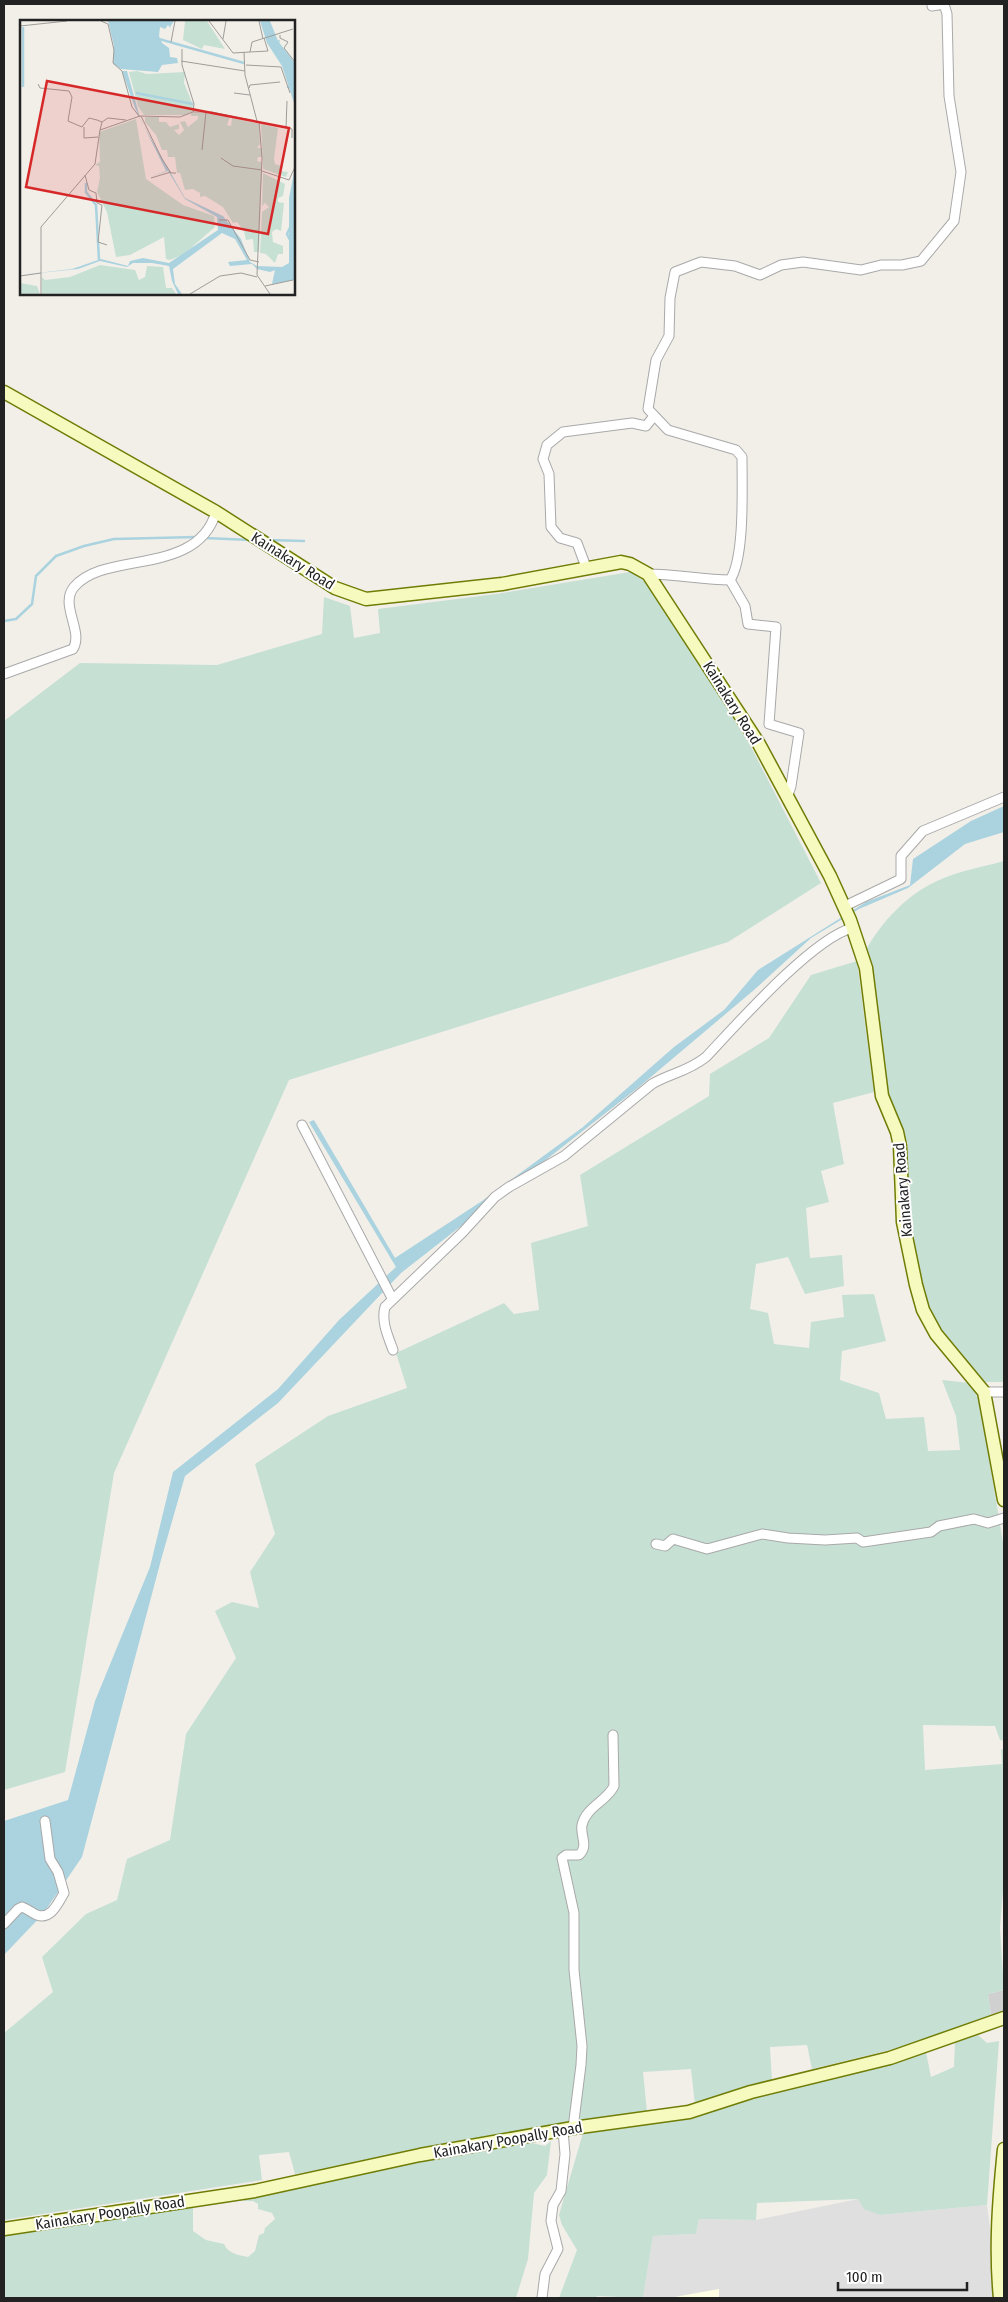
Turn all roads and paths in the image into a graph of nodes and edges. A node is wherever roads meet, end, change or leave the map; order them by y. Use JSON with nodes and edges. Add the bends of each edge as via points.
{"nodes":[{"id":1,"x":932,"y":4,"type":"edge"},
{"id":2,"x":4,"y":392,"type":"edge"},
{"id":3,"x":654,"y":416,"type":"junction"},
{"id":4,"x":218,"y":513,"type":"junction"},
{"id":5,"x":586,"y":567,"type":"junction"},
{"id":6,"x":648,"y":574,"type":"junction"},
{"id":7,"x":730,"y":580,"type":"junction"},
{"id":8,"x":4,"y":674,"type":"edge"},
{"id":9,"x":788,"y":795,"type":"junction"},
{"id":10,"x":1004,"y":797,"type":"edge"},
{"id":11,"x":843,"y":908,"type":"junction"},
{"id":12,"x":851,"y":924,"type":"junction"},
{"id":13,"x":302,"y":1125,"type":"dead end"},
{"id":14,"x":392,"y":1298,"type":"junction"},
{"id":15,"x":393,"y":1350,"type":"dead end"},
{"id":16,"x":984,"y":1392,"type":"junction"},
{"id":17,"x":1004,"y":1392,"type":"edge"},
{"id":18,"x":1004,"y":1500,"type":"edge"},
{"id":19,"x":1004,"y":1518,"type":"edge"},
{"id":20,"x":656,"y":1544,"type":"dead end"},
{"id":21,"x":613,"y":1734,"type":"dead end"},
{"id":22,"x":45,"y":1821,"type":"dead end"},
{"id":23,"x":4,"y":1924,"type":"edge"},
{"id":24,"x":1004,"y":2018,"type":"edge"},
{"id":25,"x":568,"y":2129,"type":"junction"},
{"id":26,"x":1004,"y":2148,"type":"edge"},
{"id":27,"x":4,"y":2229,"type":"edge"},
{"id":28,"x":1001,"y":2271,"type":"edge"},
{"id":29,"x":542,"y":2298,"type":"edge"},
{"id":30,"x":1000,"y":2298,"type":"edge"}],
"edges":[{"from":1,"to":3,"type":"street","via":[[944,4],[947,14],[949,96],[961,172],[954,221],[922,261],[902,265],[881,265],[861,270],[803,262],[781,265],[760,276],[735,266],[701,262],[675,272],[670,298],[669,336],[656,360],[648,410]]},
{"from":2,"to":4,"type":"main road","name":"Kainakary Road"},
{"from":3,"to":5,"type":"street","via":[[646,426],[632,423],[562,432],[547,445],[544,459],[549,474],[551,527],[560,538],[577,544]]},
{"from":3,"to":7,"type":"street","via":[[668,430],[736,450],[742,457],[739,542],[736,571]]},
{"from":4,"to":5,"type":"main road","name":"Kainakary Road","via":[[335,588],[366,598],[502,584]]},
{"from":4,"to":8,"type":"street","via":[[209,528],[180,551],[83,578],[72,588],[69,596],[76,640],[73,650]]},
{"from":5,"to":6,"type":"main road","name":"Kainakary Road","via":[[621,562]]},
{"from":6,"to":7,"type":"street"},
{"from":6,"to":9,"type":"main road","name":"Kainakary Road","via":[[722,685]]},
{"from":7,"to":9,"type":"street","via":[[745,606],[748,624],[776,627],[769,724],[799,734]]},
{"from":9,"to":11,"type":"main road","name":"Kainakary Road"},
{"from":10,"to":11,"type":"street","via":[[923,831],[901,856],[901,879]]},
{"from":11,"to":12,"type":"main road","name":"Kainakary Road"},
{"from":12,"to":14,"type":"street","via":[[790,972],[692,1068],[652,1084],[564,1156],[495,1197],[462,1233]]},
{"from":12,"to":16,"type":"main road","name":"Kainakary Road","via":[[866,968],[882,1096],[900,1146],[904,1222],[923,1310],[936,1334]]},
{"from":13,"to":14,"type":"street"},
{"from":14,"to":15,"type":"street","via":[[383,1316]]},
{"from":16,"to":17,"type":"street"},
{"from":16,"to":18,"type":"main road","name":"Kainakary Road"},
{"from":19,"to":20,"type":"street","via":[[984,1524],[974,1520],[939,1526],[931,1532],[863,1542],[857,1538],[825,1540],[762,1534],[707,1549],[673,1539],[665,1546]]},
{"from":21,"to":25,"type":"street","via":[[613,1788],[582,1825],[583,1851],[579,1855],[562,1858],[574,1913],[574,1970],[582,2046]]},
{"from":22,"to":23,"type":"street","via":[[50,1859],[58,1872],[64,1894],[50,1914],[38,1916],[20,1908]]},
{"from":24,"to":25,"type":"main road","name":"Kainakary Poopally Road","via":[[890,2058],[751,2092],[702,2109]]},
{"from":25,"to":27,"type":"main road","name":"Kainakary Poopally Road","via":[[420,2155],[255,2191]]},
{"from":25,"to":29,"type":"street","via":[[561,2191],[553,2205],[551,2221],[558,2249],[545,2274]]},
{"from":26,"to":28,"type":"main road","via":[[998,2211]]},
{"from":28,"to":30,"type":"main road"}]}
